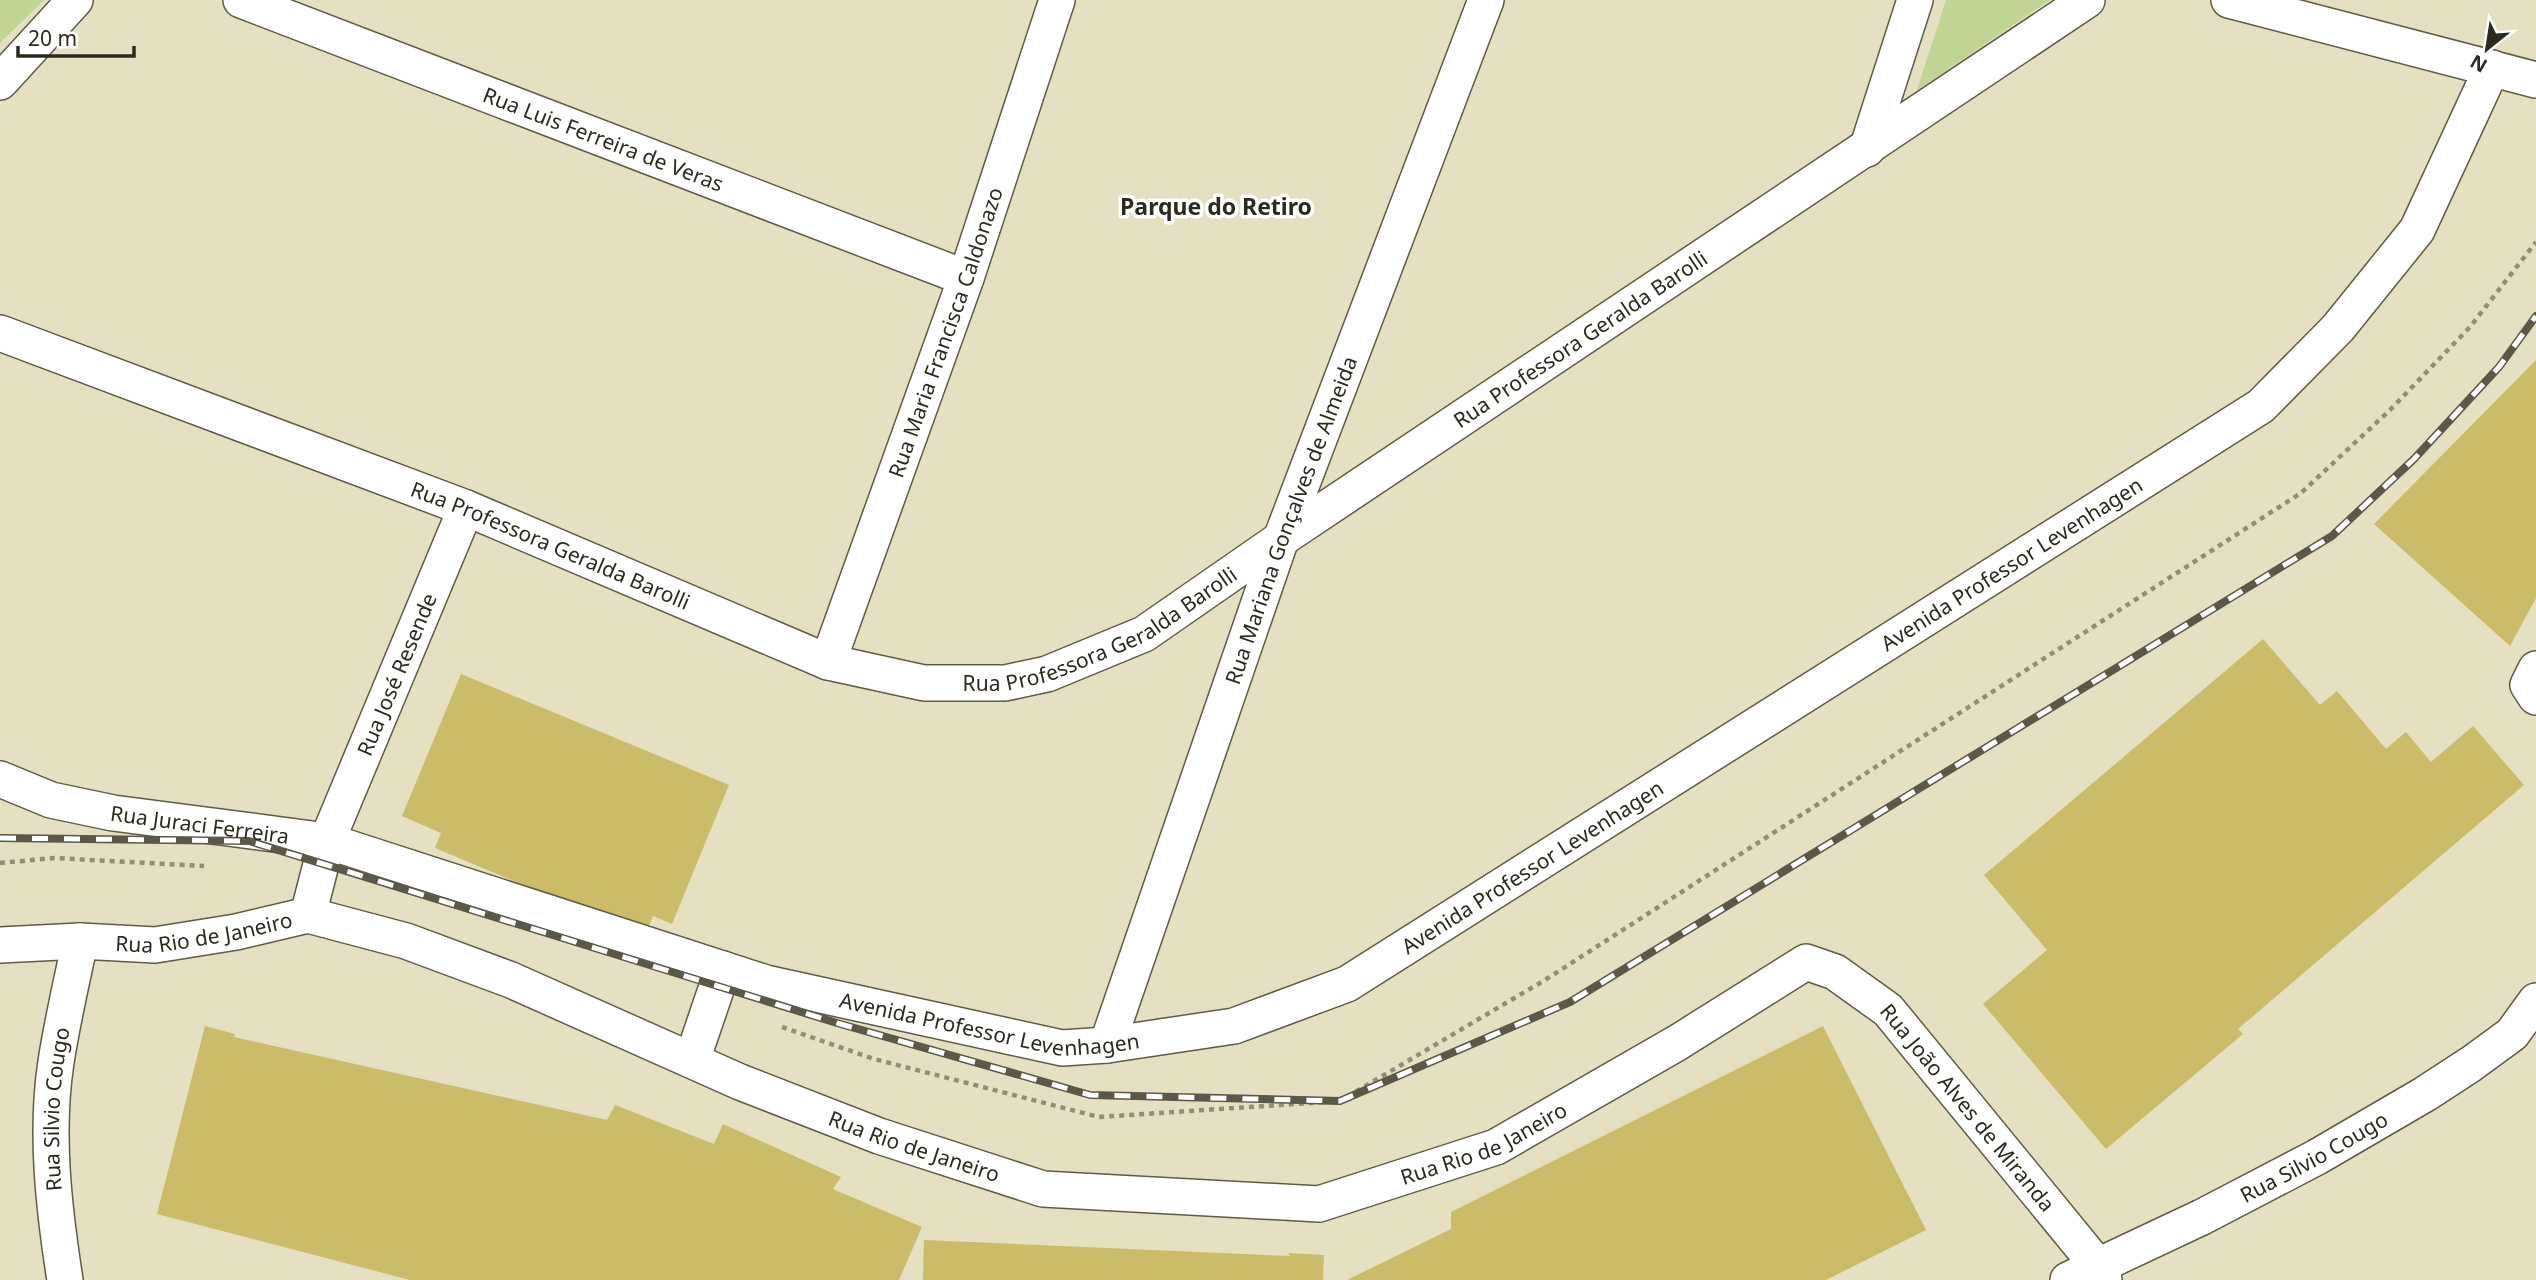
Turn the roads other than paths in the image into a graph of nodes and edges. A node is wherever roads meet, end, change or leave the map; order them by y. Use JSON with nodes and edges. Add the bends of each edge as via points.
{"nodes":[{"id":1,"x":75,"y":0,"type":"edge"},
{"id":2,"x":241,"y":0,"type":"edge"},
{"id":3,"x":1057,"y":0,"type":"edge"},
{"id":4,"x":1486,"y":0,"type":"edge"},
{"id":5,"x":1914,"y":0,"type":"edge"},
{"id":6,"x":2087,"y":0,"type":"edge"},
{"id":7,"x":2229,"y":0,"type":"edge"},
{"id":8,"x":2268,"y":5,"type":"edge"},
{"id":9,"x":2491,"y":68,"type":"junction"},
{"id":10,"x":2536,"y":80,"type":"edge"},
{"id":11,"x":0,"y":82,"type":"edge"},
{"id":12,"x":1867,"y":149,"type":"junction"},
{"id":13,"x":966,"y":278,"type":"junction"},
{"id":14,"x":0,"y":333,"type":"edge"},
{"id":15,"x":466,"y":508,"type":"junction"},
{"id":16,"x":1281,"y":539,"type":"junction"},
{"id":17,"x":828,"y":662,"type":"junction"},
{"id":18,"x":0,"y":779,"type":"edge"},
{"id":19,"x":327,"y":841,"type":"junction"},
{"id":20,"x":309,"y":915,"type":"junction"},
{"id":21,"x":80,"y":942,"type":"junction"},
{"id":22,"x":0,"y":945,"type":"edge"},
{"id":23,"x":1806,"y":962,"type":"joint"},
{"id":24,"x":723,"y":969,"type":"junction"},
{"id":25,"x":2536,"y":1001,"type":"edge"},
{"id":26,"x":1107,"y":1045,"type":"junction"},
{"id":27,"x":692,"y":1060,"type":"junction"},
{"id":28,"x":2090,"y":1275,"type":"edge"},
{"id":29,"x":65,"y":1280,"type":"edge"}],
"edges":[{"from":1,"to":11,"type":"street"},
{"from":2,"to":13,"type":"street","name":"Rua Luis Ferreira de Veras"},
{"from":3,"to":13,"type":"street","name":"Rua Maria Francisca Caldonazo"},
{"from":4,"to":16,"type":"street","name":"Rua Mariana Gonçalves de Almeida"},
{"from":5,"to":12,"type":"street"},
{"from":6,"to":12,"type":"street","name":"Rua Professora Geralda Barolli"},
{"from":7,"to":8,"type":"street"},
{"from":8,"to":9,"type":"street"},
{"from":9,"to":10,"type":"street"},
{"from":9,"to":26,"type":"street","name":"Avenida Professor Levenhagen","via":[[2417,230],[2338,328],[2261,406],[1347,984],[1234,1026]]},
{"from":12,"to":16,"type":"street","name":"Rua Professora Geralda Barolli"},
{"from":13,"to":17,"type":"street","name":"Rua Maria Francisca Caldonazo"},
{"from":14,"to":15,"type":"street","name":"Rua Professora Geralda Barolli"},
{"from":15,"to":17,"type":"street","name":"Rua Professora Geralda Barolli"},
{"from":15,"to":19,"type":"street","name":"Rua José Resende"},
{"from":16,"to":17,"type":"street","name":"Rua Professora Geralda Barolli","via":[[1144,634],[1046,674],[1004,683],[924,683]]},
{"from":16,"to":26,"type":"street","name":"Rua Mariana Gonçalves de Almeida"},
{"from":18,"to":19,"type":"street","name":"Rua Juraci Ferreira","via":[[51,800],[113,813]]},
{"from":19,"to":20,"type":"street"},
{"from":19,"to":24,"type":"street","name":"Avenida Professor Levenhagen"},
{"from":20,"to":21,"type":"street","name":"Rua Rio de Janeiro","via":[[155,945]]},
{"from":20,"to":27,"type":"street","name":"Rua Rio de Janeiro","via":[[432,950]]},
{"from":21,"to":22,"type":"street","name":"Rua Rio de Janeiro"},
{"from":21,"to":29,"type":"street","name":"Rua Silvio Cougo","via":[[55,1063],[51,1149]]},
{"from":23,"to":27,"type":"street","name":"Rua Rio de Janeiro","via":[[1496,1147],[1319,1204],[1043,1189],[879,1136]]},
{"from":23,"to":28,"type":"street","name":"Rua João Alves de Miranda","via":[[1835,972],[1888,1010]]},
{"from":24,"to":26,"type":"street","name":"Avenida Professor Levenhagen","via":[[766,983],[1062,1048]]},
{"from":24,"to":27,"type":"street"},
{"from":25,"to":28,"type":"street","name":"Rua Silvio Cougo","via":[[2512,1034],[2425,1094],[2317,1157]]}]}
